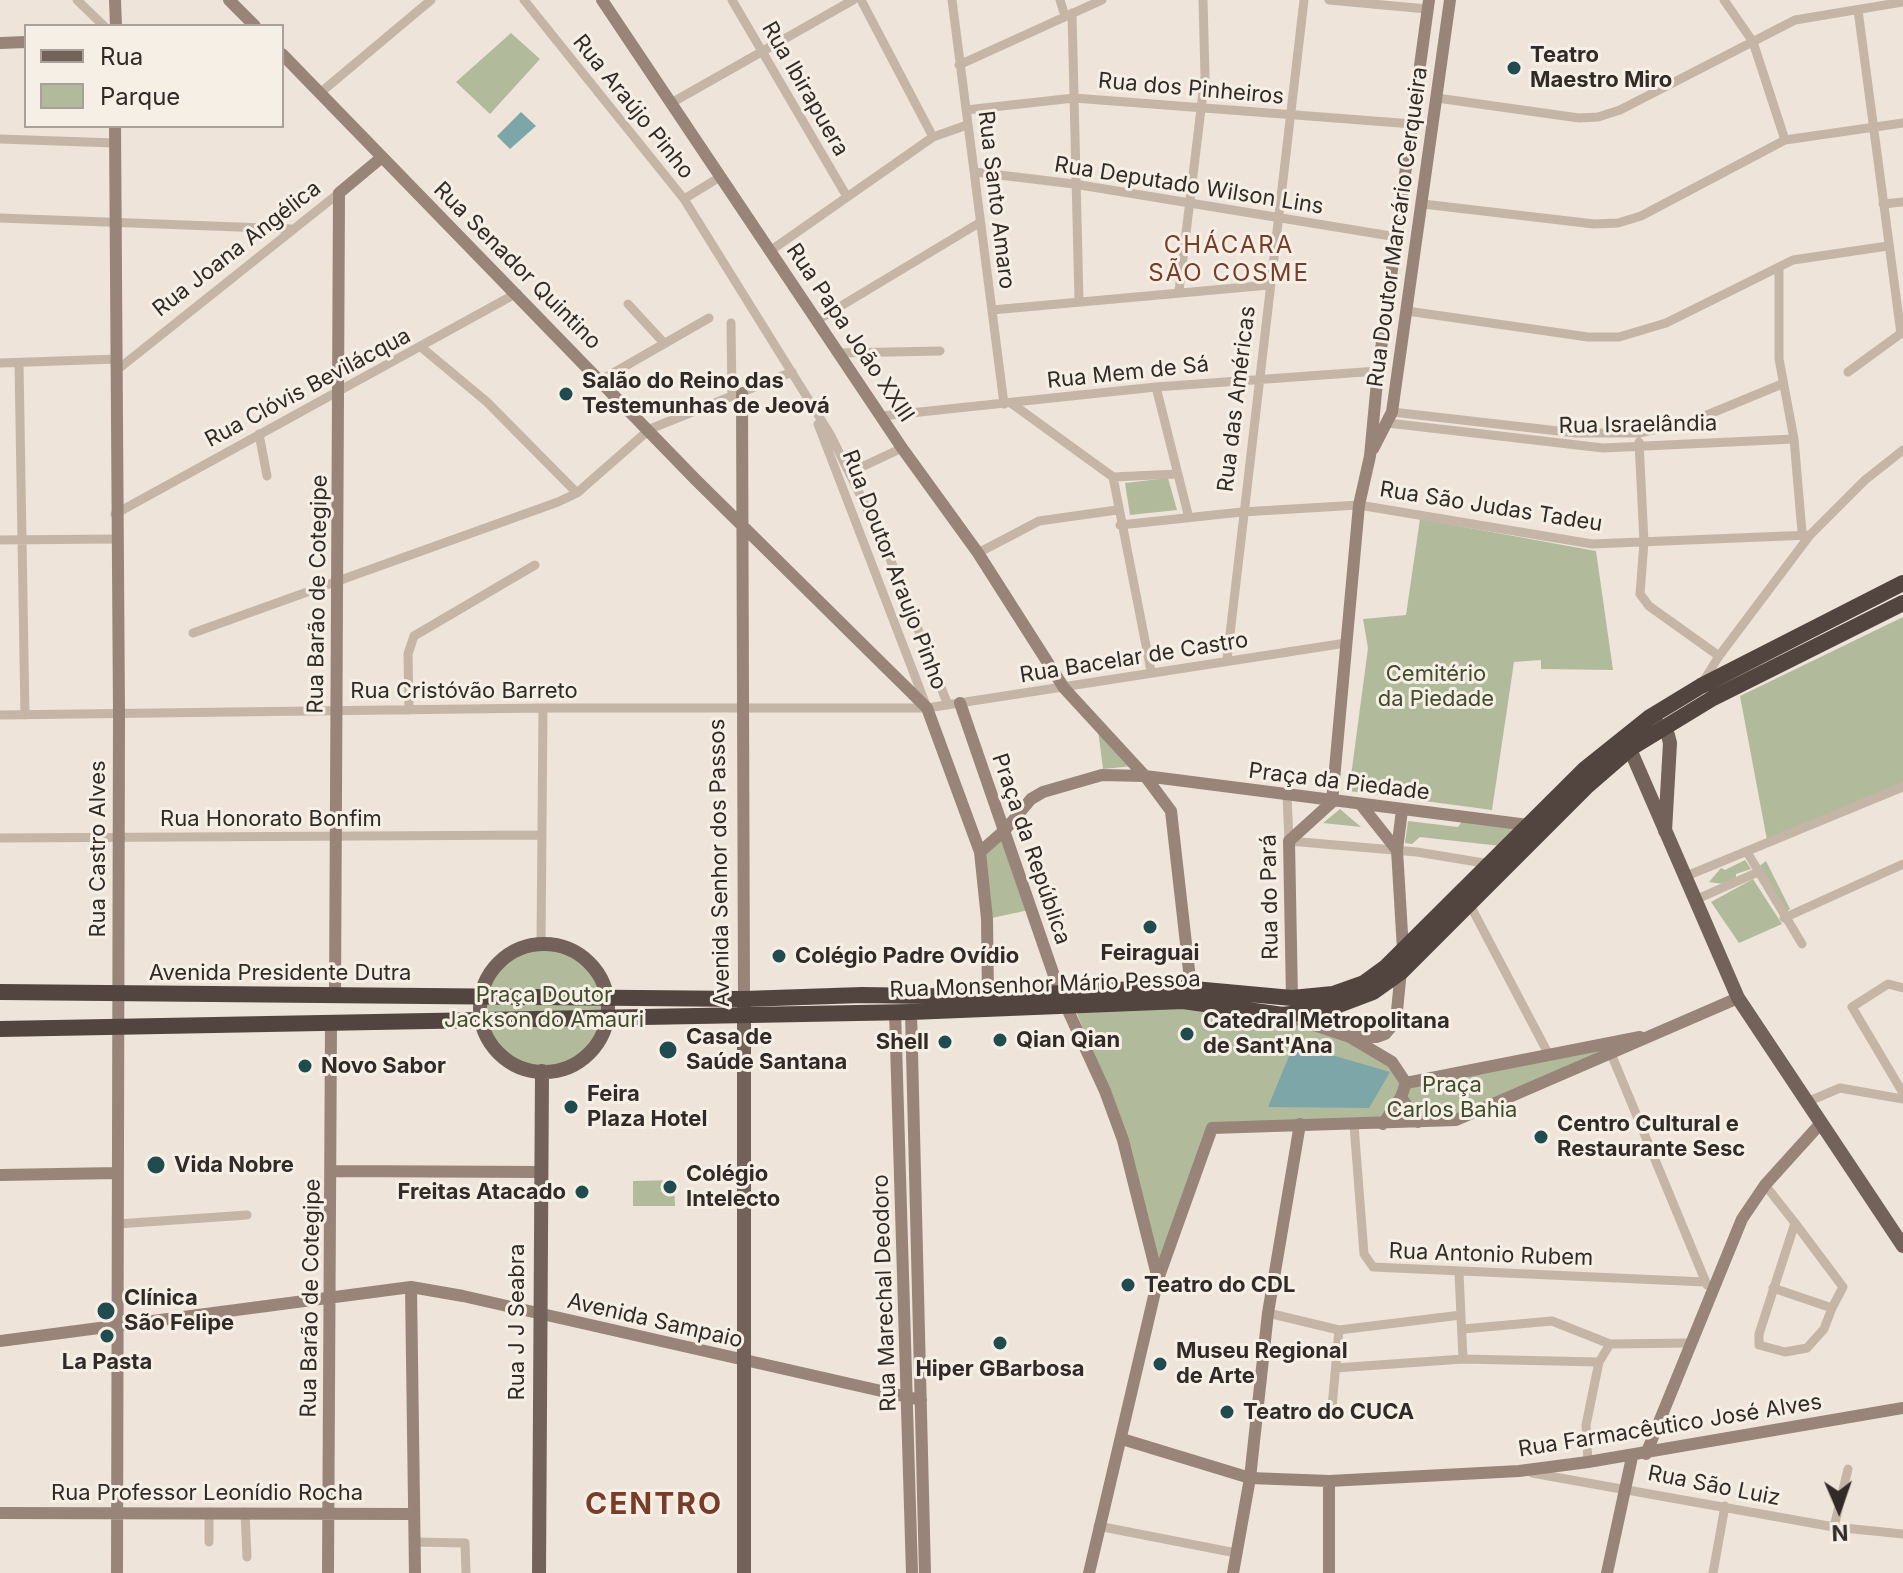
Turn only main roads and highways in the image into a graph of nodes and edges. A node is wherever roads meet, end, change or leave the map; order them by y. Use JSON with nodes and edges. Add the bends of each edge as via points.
{"nodes":[{"id":1,"x":1903,"y":583,"type":"edge"},
{"id":2,"x":1903,"y":603,"type":"edge"},
{"id":3,"x":1656,"y":722,"type":"junction"},
{"id":4,"x":1628,"y":742,"type":"junction"},
{"id":5,"x":1665,"y":835,"type":"junction"},
{"id":6,"x":0,"y":992,"type":"edge"},
{"id":7,"x":481,"y":996,"type":"junction"},
{"id":8,"x":988,"y":997,"type":"junction"},
{"id":9,"x":608,"y":999,"type":"junction"},
{"id":10,"x":1064,"y":1000,"type":"junction"},
{"id":11,"x":744,"y":1007,"type":"junction"},
{"id":12,"x":841,"y":1012,"type":"junction"},
{"id":13,"x":608,"y":1019,"type":"junction"},
{"id":14,"x":481,"y":1020,"type":"junction"},
{"id":15,"x":0,"y":1029,"type":"edge"},
{"id":16,"x":542,"y":1071,"type":"junction"},
{"id":17,"x":1903,"y":1246,"type":"edge"},
{"id":18,"x":539,"y":1573,"type":"edge"},
{"id":19,"x":744,"y":1573,"type":"edge"}],
"edges":[{"from":1,"to":3,"type":"highway","via":[[1701,686]]},
{"from":2,"to":3,"type":"highway"},
{"from":3,"to":4,"type":"highway","name":"Rua Monsenhor Mário Pessoa"},
{"from":3,"to":5,"type":"main road","via":[[1670,743]]},
{"from":4,"to":5,"type":"main road"},
{"from":4,"to":10,"type":"highway","name":"Rua Monsenhor Mário Pessoa","via":[[1528,825],[1364,983],[1333,994],[1292,998],[1191,988]]},
{"from":4,"to":10,"type":"highway","name":"Rua Monsenhor Mário Pessoa","via":[[1401,972],[1345,1005],[1283,1015],[1183,1001]]},
{"from":5,"to":17,"type":"main road","via":[[1738,998]]},
{"from":6,"to":7,"type":"highway","name":"Avenida Presidente Dutra"},
{"from":7,"to":9,"type":"highway","name":"Avenida Presidente Dutra"},
{"from":7,"to":9,"type":"main road","via":[[487,978],[506,957],[541,944],[582,956],[601,977]]},
{"from":7,"to":14,"type":"main road"},
{"from":8,"to":10,"type":"highway","name":"Rua Monsenhor Mário Pessoa"},
{"from":8,"to":11,"type":"highway","name":"Rua Monsenhor Mário Pessoa","via":[[862,995]]},
{"from":8,"to":12,"type":"highway","via":[[964,1004],[864,1005]]},
{"from":9,"to":11,"type":"highway","name":"Rua Monsenhor Mário Pessoa"},
{"from":9,"to":13,"type":"main road"},
{"from":10,"to":12,"type":"highway","name":"Rua Monsenhor Mário Pessoa"},
{"from":11,"to":12,"type":"highway","name":"Rua Monsenhor Mário Pessoa"},
{"from":11,"to":13,"type":"highway","name":"Rua Monsenhor Mário Pessoa"},
{"from":11,"to":19,"type":"main road","name":"Avenida Senhor dos Passos"},
{"from":13,"to":14,"type":"highway"},
{"from":13,"to":16,"type":"main road","via":[[587,1055],[566,1068]]},
{"from":14,"to":15,"type":"highway"},
{"from":14,"to":16,"type":"main road","via":[[499,1053],[512,1063]]},
{"from":16,"to":18,"type":"main road","name":"Rua J J Seabra"}]}
